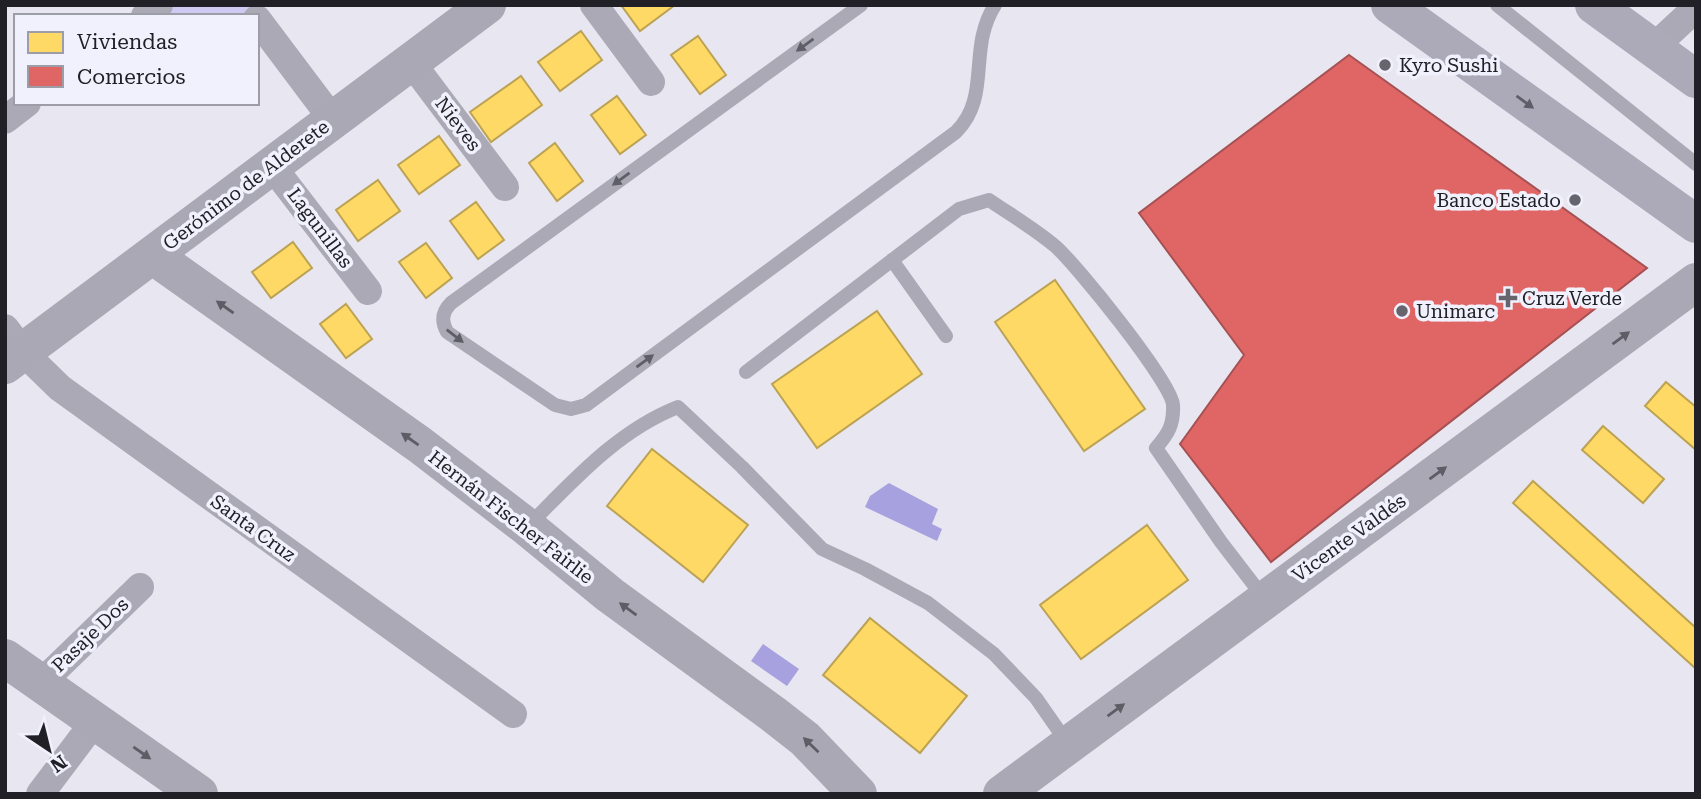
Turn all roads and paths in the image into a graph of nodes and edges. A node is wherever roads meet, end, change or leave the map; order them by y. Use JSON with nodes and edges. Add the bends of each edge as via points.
{"nodes":[{"id":1,"x":487,"y":5,"type":"edge"},
{"id":2,"x":594,"y":5,"type":"edge"},
{"id":3,"x":861,"y":5,"type":"edge"},
{"id":4,"x":995,"y":5,"type":"edge"},
{"id":5,"x":1390,"y":5,"type":"edge"},
{"id":6,"x":1497,"y":5,"type":"edge"},
{"id":7,"x":1594,"y":5,"type":"edge"},
{"id":8,"x":1696,"y":8,"type":"edge"},
{"id":9,"x":259,"y":22,"type":"edge"},
{"id":10,"x":1653,"y":48,"type":"junction"},
{"id":11,"x":411,"y":62,"type":"junction"},
{"id":12,"x":1696,"y":79,"type":"edge"},
{"id":13,"x":651,"y":82,"type":"dead end"},
{"id":14,"x":24,"y":105,"type":"edge"},
{"id":15,"x":5,"y":120,"type":"edge"},
{"id":16,"x":333,"y":120,"type":"junction"},
{"id":17,"x":1696,"y":164,"type":"edge"},
{"id":18,"x":272,"y":166,"type":"junction"},
{"id":19,"x":505,"y":187,"type":"dead end"},
{"id":20,"x":1696,"y":224,"type":"edge"},
{"id":21,"x":152,"y":255,"type":"junction"},
{"id":22,"x":892,"y":260,"type":"junction"},
{"id":23,"x":1696,"y":282,"type":"edge"},
{"id":24,"x":368,"y":290,"type":"dead end"},
{"id":25,"x":946,"y":336,"type":"dead end"},
{"id":26,"x":11,"y":349,"type":"edge"},
{"id":27,"x":746,"y":372,"type":"dead end"},
{"id":28,"x":527,"y":527,"type":"junction"},
{"id":29,"x":140,"y":587,"type":"dead end"},
{"id":30,"x":1266,"y":600,"type":"junction"},
{"id":31,"x":5,"y":658,"type":"edge"},
{"id":32,"x":41,"y":683,"type":"junction"},
{"id":33,"x":513,"y":714,"type":"dead end"},
{"id":34,"x":94,"y":720,"type":"junction"},
{"id":35,"x":1069,"y":745,"type":"junction"},
{"id":36,"x":40,"y":794,"type":"edge"},
{"id":37,"x":199,"y":794,"type":"edge"},
{"id":38,"x":858,"y":794,"type":"edge"},
{"id":39,"x":1002,"y":794,"type":"edge"}],
"edges":[{"from":1,"to":11,"type":"street","name":"Gerónimo de Alderete"},
{"from":2,"to":13,"type":"street"},
{"from":3,"to":4,"type":"lane","one_way":true,"via":[[451,303],[443,315],[447,332],[555,405],[570,409],[586,405],[956,132],[975,104],[980,43]]},
{"from":5,"to":20,"type":"main road","one_way":true},
{"from":6,"to":17,"type":"lane"},
{"from":7,"to":10,"type":"main road"},
{"from":8,"to":10,"type":"street"},
{"from":9,"to":16,"type":"street"},
{"from":10,"to":12,"type":"main road"},
{"from":11,"to":16,"type":"street","name":"Gerónimo de Alderete"},
{"from":11,"to":19,"type":"street","name":"Nieves"},
{"from":14,"to":15,"type":"street"},
{"from":16,"to":18,"type":"street","name":"Gerónimo de Alderete"},
{"from":18,"to":21,"type":"street","name":"Gerónimo de Alderete"},
{"from":18,"to":24,"type":"street","name":"Lagunillas"},
{"from":21,"to":26,"type":"street","name":"Gerónimo de Alderete"},
{"from":28,"to":21,"type":"street","name":"Hernán Fischer Fairlie","one_way":true,"via":[[420,445]]},
{"from":22,"to":25,"type":"lane"},
{"from":22,"to":27,"type":"lane"},
{"from":22,"to":30,"type":"lane","via":[[959,209],[989,200],[1056,246],[1154,367],[1173,403],[1170,430],[1156,448]]},
{"from":30,"to":23,"type":"street","name":"Vicente Valdés","one_way":true},
{"from":26,"to":33,"type":"street","name":"Santa Cruz"},
{"from":28,"to":35,"type":"lane","via":[[594,460],[653,417],[678,407],[822,549],[928,603],[994,654],[1036,698]]},
{"from":38,"to":28,"type":"street","name":"Hernán Fischer Fairlie","one_way":true,"via":[[805,739],[610,595]]},
{"from":29,"to":32,"type":"street","name":"Pasaje Dos"},
{"from":35,"to":30,"type":"street","name":"Vicente Valdés","one_way":true},
{"from":31,"to":32,"type":"street"},
{"from":32,"to":34,"type":"street"},
{"from":34,"to":36,"type":"street"},
{"from":34,"to":37,"type":"street","one_way":true},
{"from":35,"to":39,"type":"street","name":"Vicente Valdés"}]}
